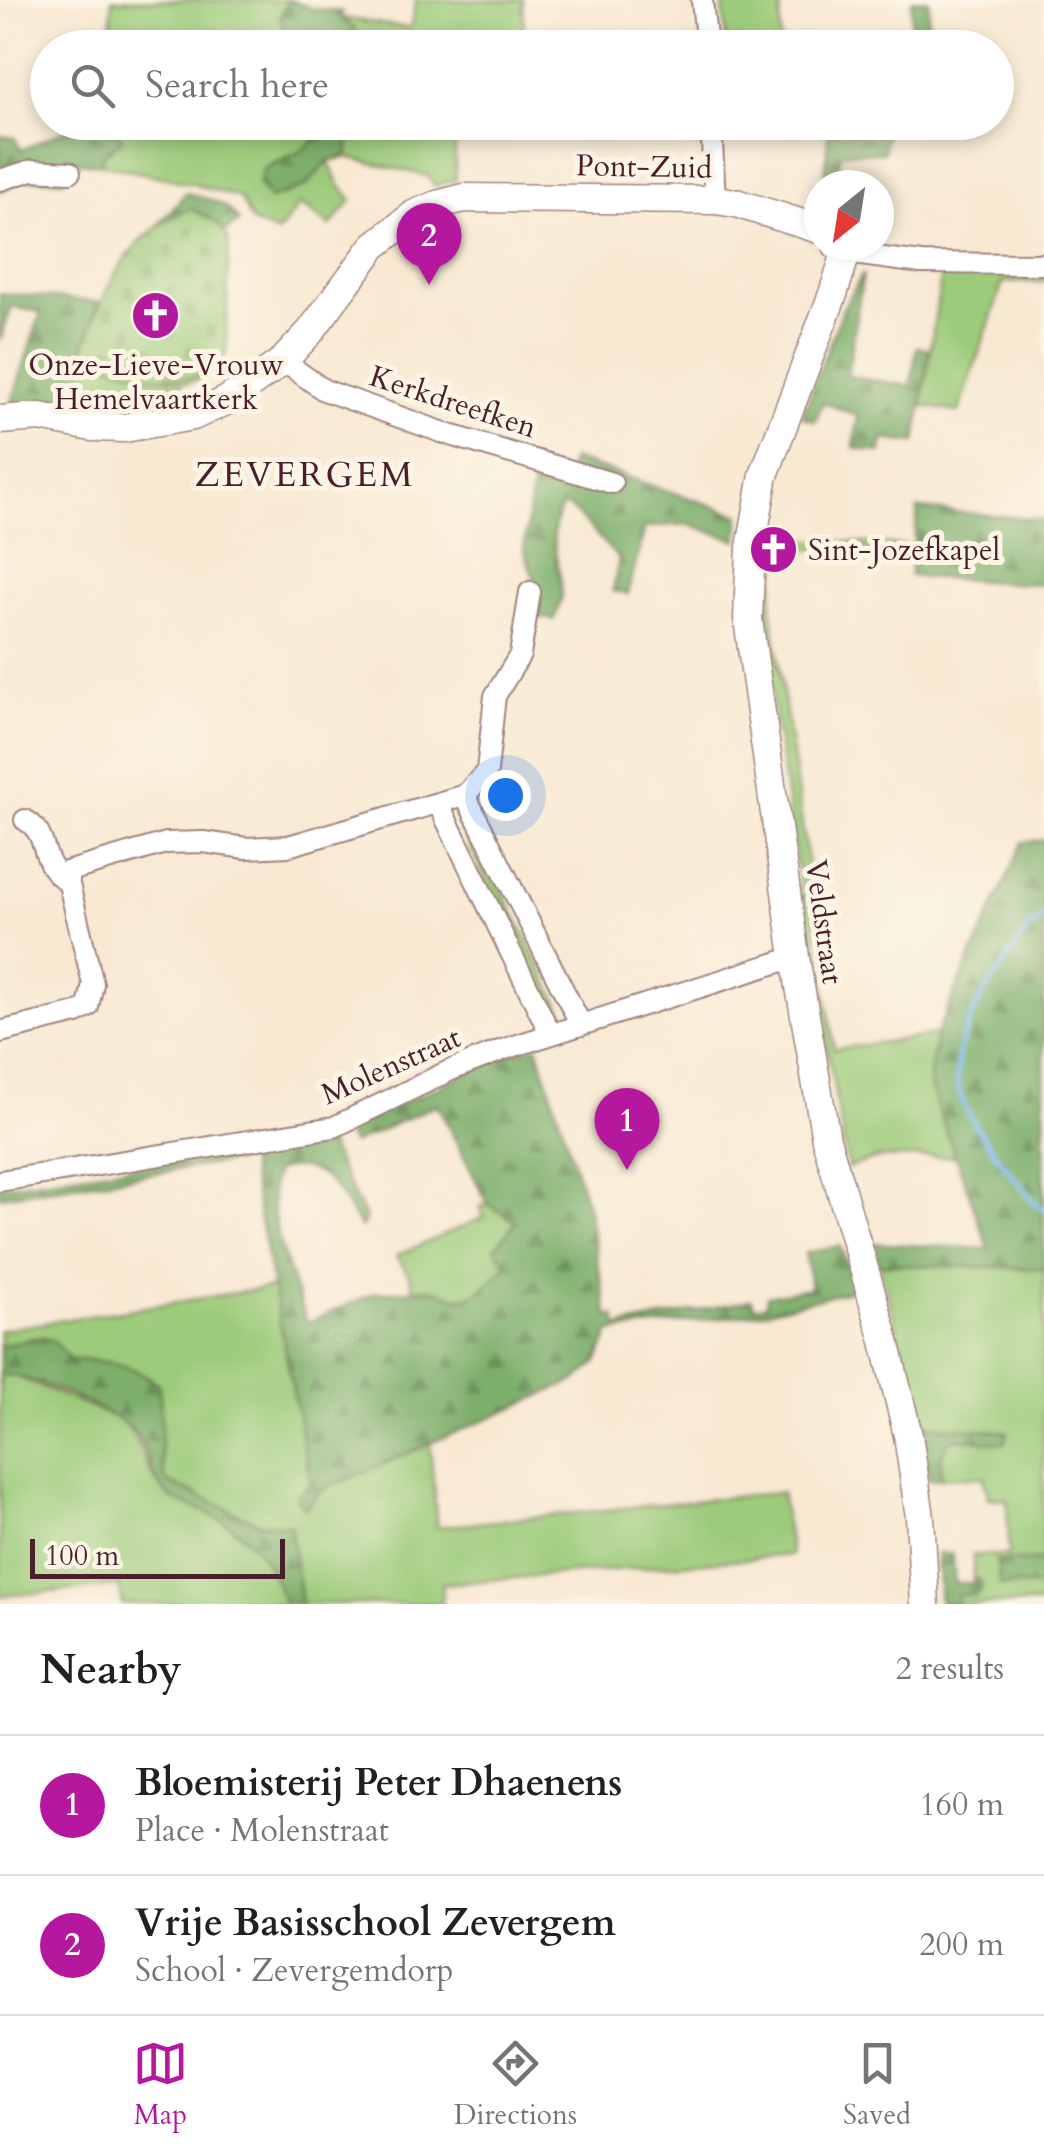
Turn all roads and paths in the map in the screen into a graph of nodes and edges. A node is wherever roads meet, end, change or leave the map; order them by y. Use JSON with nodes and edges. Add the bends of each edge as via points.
{"nodes":[{"id":1,"x":702,"y":0,"type":"edge"},
{"id":2,"x":705,"y":30,"type":"edge"},
{"id":3,"x":712,"y":140,"type":"edge"},
{"id":4,"x":70,"y":172,"type":"dead end"},
{"id":5,"x":0,"y":180,"type":"edge"},
{"id":6,"x":715,"y":200,"type":"junction"},
{"id":7,"x":804,"y":224,"type":"edge"},
{"id":8,"x":894,"y":258,"type":"edge"},
{"id":9,"x":839,"y":260,"type":"edge"},
{"id":10,"x":1044,"y":264,"type":"edge"},
{"id":11,"x":283,"y":361,"type":"junction"},
{"id":12,"x":0,"y":420,"type":"edge"},
{"id":13,"x":612,"y":483,"type":"dead end"},
{"id":14,"x":530,"y":592,"type":"dead end"},
{"id":15,"x":465,"y":796,"type":"junction"},
{"id":16,"x":438,"y":805,"type":"junction"},
{"id":17,"x":24,"y":820,"type":"dead end"},
{"id":18,"x":66,"y":882,"type":"junction"},
{"id":19,"x":795,"y":956,"type":"junction"},
{"id":20,"x":581,"y":1025,"type":"junction"},
{"id":21,"x":0,"y":1032,"type":"edge"},
{"id":22,"x":550,"y":1034,"type":"junction"},
{"id":23,"x":0,"y":1180,"type":"edge"},
{"id":24,"x":925,"y":1604,"type":"edge"}],
"edges":[{"from":1,"to":2,"type":"street"},
{"from":3,"to":6,"type":"street"},
{"from":4,"to":5,"type":"street","via":[[32,170]]},
{"from":6,"to":7,"type":"street","name":"Pont-Zuid"},
{"from":6,"to":11,"type":"street","name":"Pont-Zuid","via":[[464,198],[416,214],[374,246]]},
{"from":8,"to":10,"type":"street"},
{"from":9,"to":19,"type":"street","name":"Veldstraat","via":[[833,294],[764,474],[750,547],[748,620]]},
{"from":11,"to":12,"type":"street","name":"Pont-Zuid","via":[[226,402],[166,422],[108,428],[40,417]]},
{"from":11,"to":13,"type":"street","name":"Kerkdreefken","via":[[324,390]]},
{"from":14,"to":15,"type":"street","via":[[520,654],[495,696],[487,771]]},
{"from":15,"to":16,"type":"street"},
{"from":15,"to":20,"type":"street"},
{"from":16,"to":18,"type":"street","via":[[288,846],[166,843],[66,872]]},
{"from":16,"to":22,"type":"street"},
{"from":17,"to":18,"type":"street","via":[[37,830],[52,873]]},
{"from":18,"to":21,"type":"street","via":[[94,984],[88,1008]]},
{"from":19,"to":20,"type":"street","name":"Molenstraat"},
{"from":19,"to":24,"type":"street","name":"Veldstraat","via":[[826,1139],[908,1435]]},
{"from":20,"to":22,"type":"street","name":"Molenstraat"},
{"from":22,"to":23,"type":"street","name":"Molenstraat","via":[[451,1070],[334,1127]]}]}
